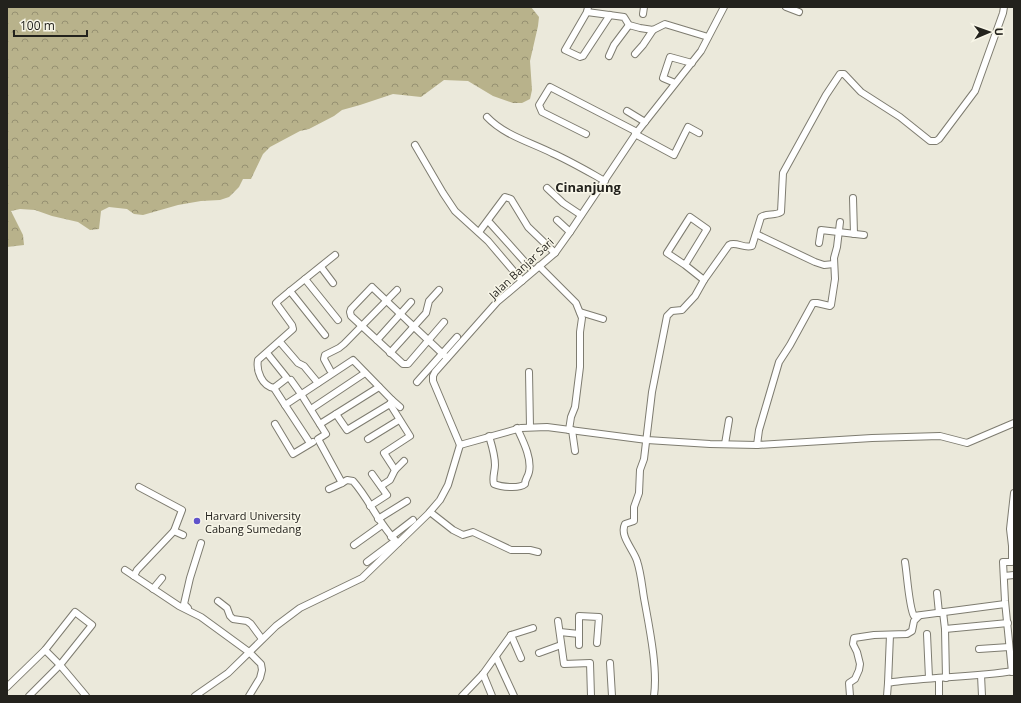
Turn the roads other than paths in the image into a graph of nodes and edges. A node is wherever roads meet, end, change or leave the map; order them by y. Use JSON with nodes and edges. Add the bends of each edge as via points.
{"nodes":[{"id":1,"x":724,"y":7,"type":"edge"},
{"id":2,"x":786,"y":7,"type":"edge"},
{"id":3,"x":1004,"y":7,"type":"edge"},
{"id":4,"x":587,"y":9,"type":"edge"},
{"id":5,"x":799,"y":12,"type":"dead end"},
{"id":6,"x":610,"y":14,"type":"junction"},
{"id":7,"x":629,"y":25,"type":"junction"},
{"id":8,"x":653,"y":30,"type":"junction"},
{"id":9,"x":708,"y":37,"type":"junction"},
{"id":10,"x":635,"y":54,"type":"dead end"},
{"id":11,"x":609,"y":56,"type":"dead end"},
{"id":12,"x":692,"y":63,"type":"junction"},
{"id":13,"x":675,"y":83,"type":"junction"},
{"id":14,"x":627,"y":111,"type":"dead end"},
{"id":15,"x":487,"y":117,"type":"dead end"},
{"id":16,"x":645,"y":122,"type":"junction"},
{"id":17,"x":636,"y":133,"type":"junction"},
{"id":18,"x":699,"y":133,"type":"dead end"},
{"id":19,"x":586,"y":134,"type":"dead end"},
{"id":20,"x":415,"y":145,"type":"dead end"},
{"id":21,"x":604,"y":181,"type":"junction"},
{"id":22,"x":548,"y":188,"type":"dead end"},
{"id":23,"x":853,"y":198,"type":"dead end"},
{"id":24,"x":581,"y":215,"type":"junction"},
{"id":25,"x":557,"y":220,"type":"dead end"},
{"id":26,"x":840,"y":222,"type":"dead end"},
{"id":27,"x":490,"y":223,"type":"dead end"},
{"id":28,"x":479,"y":232,"type":"junction"},
{"id":29,"x":570,"y":232,"type":"junction"},
{"id":30,"x":839,"y":233,"type":"junction"},
{"id":31,"x":756,"y":234,"type":"junction"},
{"id":32,"x":854,"y":234,"type":"junction"},
{"id":33,"x":864,"y":235,"type":"dead end"},
{"id":34,"x":819,"y":243,"type":"dead end"},
{"id":35,"x":554,"y":253,"type":"junction"},
{"id":36,"x":335,"y":255,"type":"dead end"},
{"id":37,"x":834,"y":264,"type":"junction"},
{"id":38,"x":685,"y":265,"type":"junction"},
{"id":39,"x":539,"y":266,"type":"junction"},
{"id":40,"x":321,"y":267,"type":"junction"},
{"id":41,"x":533,"y":272,"type":"junction"},
{"id":42,"x":305,"y":279,"type":"junction"},
{"id":43,"x":704,"y":280,"type":"junction"},
{"id":44,"x":522,"y":281,"type":"junction"},
{"id":45,"x":333,"y":283,"type":"dead end"},
{"id":46,"x":396,"y":290,"type":"dead end"},
{"id":47,"x":439,"y":290,"type":"dead end"},
{"id":48,"x":290,"y":291,"type":"junction"},
{"id":49,"x":386,"y":301,"type":"junction"},
{"id":50,"x":411,"y":302,"type":"dead end"},
{"id":51,"x":580,"y":312,"type":"junction"},
{"id":52,"x":400,"y":314,"type":"junction"},
{"id":53,"x":603,"y":319,"type":"dead end"},
{"id":54,"x":338,"y":320,"type":"dead end"},
{"id":55,"x":444,"y":322,"type":"dead end"},
{"id":56,"x":362,"y":326,"type":"junction"},
{"id":57,"x":414,"y":326,"type":"junction"},
{"id":58,"x":325,"y":335,"type":"dead end"},
{"id":59,"x":457,"y":337,"type":"dead end"},
{"id":60,"x":377,"y":340,"type":"junction"},
{"id":61,"x":428,"y":340,"type":"junction"},
{"id":62,"x":280,"y":342,"type":"junction"},
{"id":63,"x":267,"y":353,"type":"junction"},
{"id":64,"x":390,"y":353,"type":"junction"},
{"id":65,"x":445,"y":356,"type":"junction"},
{"id":66,"x":359,"y":357,"type":"dead end"},
{"id":67,"x":353,"y":360,"type":"junction"},
{"id":68,"x":330,"y":370,"type":"dead end"},
{"id":69,"x":529,"y":372,"type":"dead end"},
{"id":70,"x":365,"y":374,"type":"junction"},
{"id":71,"x":290,"y":380,"type":"dead end"},
{"id":72,"x":417,"y":382,"type":"dead end"},
{"id":73,"x":318,"y":383,"type":"junction"},
{"id":74,"x":379,"y":387,"type":"junction"},
{"id":75,"x":274,"y":388,"type":"junction"},
{"id":76,"x":301,"y":394,"type":"junction"},
{"id":77,"x":391,"y":402,"type":"junction"},
{"id":78,"x":285,"y":404,"type":"junction"},
{"id":79,"x":400,"y":407,"type":"dead end"},
{"id":80,"x":311,"y":409,"type":"junction"},
{"id":81,"x":336,"y":414,"type":"junction"},
{"id":82,"x":399,"y":420,"type":"junction"},
{"id":83,"x":729,"y":420,"type":"dead end"},
{"id":84,"x":1014,"y":423,"type":"edge"},
{"id":85,"x":274,"y":424,"type":"dead end"},
{"id":86,"x":320,"y":424,"type":"junction"},
{"id":87,"x":530,"y":427,"type":"junction"},
{"id":88,"x":517,"y":428,"type":"junction"},
{"id":89,"x":571,"y":430,"type":"junction"},
{"id":90,"x":489,"y":436,"type":"junction"},
{"id":91,"x":318,"y":439,"type":"junction"},
{"id":92,"x":368,"y":439,"type":"dead end"},
{"id":93,"x":647,"y":440,"type":"junction"},
{"id":94,"x":310,"y":443,"type":"junction"},
{"id":95,"x":725,"y":444,"type":"junction"},
{"id":96,"x":460,"y":445,"type":"junction"},
{"id":97,"x":757,"y":445,"type":"junction"},
{"id":98,"x":575,"y":451,"type":"dead end"},
{"id":99,"x":404,"y":461,"type":"dead end"},
{"id":100,"x":395,"y":470,"type":"junction"},
{"id":101,"x":372,"y":474,"type":"dead end"},
{"id":102,"x":342,"y":483,"type":"junction"},
{"id":103,"x":381,"y":486,"type":"junction"},
{"id":104,"x":139,"y":487,"type":"dead end"},
{"id":105,"x":329,"y":488,"type":"dead end"},
{"id":106,"x":1014,"y":497,"type":"edge"},
{"id":107,"x":407,"y":501,"type":"dead end"},
{"id":108,"x":370,"y":506,"type":"junction"},
{"id":109,"x":430,"y":512,"type":"junction"},
{"id":110,"x":413,"y":520,"type":"dead end"},
{"id":111,"x":380,"y":522,"type":"junction"},
{"id":112,"x":174,"y":531,"type":"junction"},
{"id":113,"x":183,"y":535,"type":"dead end"},
{"id":114,"x":394,"y":540,"type":"junction"},
{"id":115,"x":201,"y":543,"type":"dead end"},
{"id":116,"x":354,"y":545,"type":"dead end"},
{"id":117,"x":1013,"y":546,"type":"edge"},
{"id":118,"x":538,"y":552,"type":"dead end"},
{"id":119,"x":367,"y":562,"type":"dead end"},
{"id":120,"x":905,"y":562,"type":"dead end"},
{"id":121,"x":125,"y":570,"type":"dead end"},
{"id":122,"x":1014,"y":575,"type":"edge"},
{"id":123,"x":134,"y":576,"type":"junction"},
{"id":124,"x":1004,"y":576,"type":"junction"},
{"id":125,"x":162,"y":578,"type":"dead end"},
{"id":126,"x":153,"y":589,"type":"junction"},
{"id":127,"x":937,"y":593,"type":"dead end"},
{"id":128,"x":218,"y":600,"type":"dead end"},
{"id":129,"x":1005,"y":604,"type":"junction"},
{"id":130,"x":188,"y":610,"type":"junction"},
{"id":131,"x":941,"y":613,"type":"junction"},
{"id":132,"x":919,"y":616,"type":"junction"},
{"id":133,"x":558,"y":621,"type":"dead end"},
{"id":134,"x":1008,"y":623,"type":"junction"},
{"id":135,"x":533,"y":628,"type":"dead end"},
{"id":136,"x":945,"y":629,"type":"junction"},
{"id":137,"x":560,"y":632,"type":"junction"},
{"id":138,"x":579,"y":634,"type":"junction"},
{"id":139,"x":927,"y":634,"type":"dead end"},
{"id":140,"x":890,"y":635,"type":"junction"},
{"id":141,"x":511,"y":636,"type":"junction"},
{"id":142,"x":1012,"y":637,"type":"edge"},
{"id":143,"x":262,"y":639,"type":"junction"},
{"id":144,"x":598,"y":643,"type":"dead end"},
{"id":145,"x":562,"y":645,"type":"junction"},
{"id":146,"x":579,"y":645,"type":"dead end"},
{"id":147,"x":979,"y":649,"type":"dead end"},
{"id":148,"x":44,"y":650,"type":"junction"},
{"id":149,"x":1011,"y":650,"type":"edge"},
{"id":150,"x":250,"y":652,"type":"junction"},
{"id":151,"x":539,"y":653,"type":"dead end"},
{"id":152,"x":496,"y":657,"type":"junction"},
{"id":153,"x":521,"y":658,"type":"dead end"},
{"id":154,"x":610,"y":663,"type":"dead end"},
{"id":155,"x":60,"y":665,"type":"junction"},
{"id":156,"x":1013,"y":672,"type":"edge"},
{"id":157,"x":483,"y":674,"type":"junction"},
{"id":158,"x":981,"y":675,"type":"junction"},
{"id":159,"x":929,"y":678,"type":"junction"},
{"id":160,"x":939,"y":678,"type":"junction"},
{"id":161,"x":946,"y":678,"type":"junction"},
{"id":162,"x":888,"y":683,"type":"junction"},
{"id":163,"x":7,"y":687,"type":"edge"},
{"id":164,"x":469,"y":693,"type":"edge"},
{"id":165,"x":29,"y":696,"type":"edge"},
{"id":166,"x":86,"y":696,"type":"edge"},
{"id":167,"x":195,"y":696,"type":"edge"},
{"id":168,"x":249,"y":696,"type":"edge"},
{"id":169,"x":462,"y":696,"type":"edge"},
{"id":170,"x":492,"y":696,"type":"edge"},
{"id":171,"x":514,"y":696,"type":"edge"},
{"id":172,"x":591,"y":696,"type":"edge"},
{"id":173,"x":612,"y":696,"type":"edge"},
{"id":174,"x":654,"y":696,"type":"edge"},
{"id":175,"x":850,"y":696,"type":"edge"},
{"id":176,"x":887,"y":696,"type":"edge"},
{"id":177,"x":939,"y":696,"type":"edge"},
{"id":178,"x":982,"y":696,"type":"edge"}],
"edges":[{"from":1,"to":9,"type":"street","name":"Jalan Banjar Sari"},
{"from":2,"to":5,"type":"street"},
{"from":3,"to":31,"type":"street","via":[[975,91],[936,141],[930,141],[900,117],[861,92],[844,74],[840,74],[783,173],[782,212],[764,215]]},
{"from":4,"to":6,"type":"street"},
{"from":4,"to":6,"type":"street","via":[[564,50],[580,57]]},
{"from":6,"to":7,"type":"street","via":[[624,17]]},
{"from":7,"to":8,"type":"street"},
{"from":7,"to":11,"type":"street"},
{"from":8,"to":9,"type":"street","via":[[664,24]]},
{"from":8,"to":10,"type":"street"},
{"from":9,"to":12,"type":"street","name":"Jalan Banjar Sari"},
{"from":12,"to":13,"type":"street","name":"Jalan Banjar Sari"},
{"from":12,"to":13,"type":"street","via":[[670,57],[663,78]]},
{"from":13,"to":16,"type":"street","name":"Jalan Banjar Sari"},
{"from":14,"to":16,"type":"street"},
{"from":15,"to":21,"type":"street","via":[[503,130],[576,164]]},
{"from":16,"to":17,"type":"street","name":"Jalan Banjar Sari"},
{"from":17,"to":18,"type":"street","via":[[674,155],[688,127]]},
{"from":17,"to":19,"type":"street","via":[[550,87],[539,105],[542,112]]},
{"from":17,"to":21,"type":"street","name":"Jalan Banjar Sari"},
{"from":20,"to":28,"type":"street","via":[[455,210]]},
{"from":21,"to":24,"type":"street","name":"Jalan Banjar Sari"},
{"from":22,"to":24,"type":"street","via":[[563,203]]},
{"from":23,"to":32,"type":"street"},
{"from":24,"to":29,"type":"street","name":"Jalan Banjar Sari"},
{"from":25,"to":29,"type":"street"},
{"from":26,"to":30,"type":"street"},
{"from":27,"to":41,"type":"street"},
{"from":28,"to":35,"type":"street","via":[[505,197],[508,197],[528,227]]},
{"from":28,"to":44,"type":"street"},
{"from":29,"to":35,"type":"street","name":"Jalan Banjar Sari"},
{"from":30,"to":32,"type":"street"},
{"from":30,"to":34,"type":"street","via":[[818,230]]},
{"from":30,"to":37,"type":"street"},
{"from":31,"to":37,"type":"street","via":[[815,262],[824,265]]},
{"from":31,"to":43,"type":"street","via":[[752,246],[746,248],[735,244],[729,245]]},
{"from":32,"to":33,"type":"street"},
{"from":35,"to":39,"type":"street","name":"Jalan Banjar Sari"},
{"from":36,"to":40,"type":"street"},
{"from":37,"to":97,"type":"street","via":[[835,279],[831,305],[813,303],[779,362]]},
{"from":38,"to":38,"type":"street","via":[[707,229],[690,217],[667,253]]},
{"from":38,"to":43,"type":"street"},
{"from":39,"to":41,"type":"street","name":"Jalan Banjar Sari"},
{"from":39,"to":51,"type":"street","via":[[576,303]]},
{"from":40,"to":42,"type":"street"},
{"from":40,"to":45,"type":"street"},
{"from":41,"to":44,"type":"street","name":"Jalan Banjar Sari"},
{"from":42,"to":48,"type":"street"},
{"from":42,"to":54,"type":"street"},
{"from":43,"to":93,"type":"street","via":[[695,296],[682,310],[672,310],[667,316],[652,392]]},
{"from":44,"to":65,"type":"street","name":"Jalan Banjar Sari"},
{"from":46,"to":49,"type":"street"},
{"from":47,"to":57,"type":"street","via":[[429,301],[426,313]]},
{"from":48,"to":58,"type":"street"},
{"from":48,"to":62,"type":"street","via":[[276,303],[293,329]]},
{"from":49,"to":52,"type":"street"},
{"from":49,"to":56,"type":"street"},
{"from":49,"to":56,"type":"street","via":[[370,288],[350,312]]},
{"from":50,"to":52,"type":"street"},
{"from":51,"to":53,"type":"street"},
{"from":51,"to":89,"type":"street","via":[[580,367]]},
{"from":52,"to":57,"type":"street"},
{"from":52,"to":60,"type":"street"},
{"from":55,"to":61,"type":"street"},
{"from":56,"to":60,"type":"street"},
{"from":56,"to":68,"type":"street","via":[[339,348],[325,355],[324,359]]},
{"from":57,"to":61,"type":"street"},
{"from":57,"to":64,"type":"street"},
{"from":59,"to":65,"type":"street"},
{"from":60,"to":64,"type":"street"},
{"from":61,"to":64,"type":"street","via":[[406,365]]},
{"from":61,"to":65,"type":"street"},
{"from":62,"to":63,"type":"street"},
{"from":62,"to":73,"type":"street"},
{"from":63,"to":75,"type":"street","via":[[258,360],[256,366],[263,381]]},
{"from":63,"to":75,"type":"street","via":[[287,378]]},
{"from":65,"to":72,"type":"street"},
{"from":65,"to":96,"type":"street","name":"Jalan Banjar Sari","via":[[433,376],[433,381]]},
{"from":66,"to":67,"type":"street"},
{"from":67,"to":70,"type":"street"},
{"from":67,"to":73,"type":"street"},
{"from":69,"to":87,"type":"street"},
{"from":70,"to":74,"type":"street"},
{"from":70,"to":80,"type":"street"},
{"from":71,"to":76,"type":"street"},
{"from":73,"to":76,"type":"street"},
{"from":74,"to":77,"type":"street"},
{"from":74,"to":81,"type":"street"},
{"from":75,"to":78,"type":"street"},
{"from":76,"to":78,"type":"street"},
{"from":76,"to":80,"type":"street"},
{"from":77,"to":79,"type":"street"},
{"from":77,"to":81,"type":"street","via":[[347,430]]},
{"from":77,"to":82,"type":"street"},
{"from":78,"to":94,"type":"street"},
{"from":80,"to":86,"type":"street"},
{"from":81,"to":86,"type":"street"},
{"from":82,"to":92,"type":"street"},
{"from":82,"to":100,"type":"street","via":[[410,436],[384,453]]},
{"from":83,"to":95,"type":"street"},
{"from":84,"to":97,"type":"street","via":[[967,443],[940,436]]},
{"from":85,"to":94,"type":"street","via":[[294,454]]},
{"from":86,"to":91,"type":"street","via":[[326,434]]},
{"from":87,"to":88,"type":"street"},
{"from":87,"to":89,"type":"street"},
{"from":88,"to":90,"type":"street"},
{"from":88,"to":90,"type":"street","via":[[527,451],[529,471],[525,484],[521,487],[494,484],[494,452]]},
{"from":89,"to":93,"type":"street"},
{"from":89,"to":98,"type":"street"},
{"from":90,"to":96,"type":"street"},
{"from":91,"to":94,"type":"street"},
{"from":91,"to":102,"type":"street"},
{"from":93,"to":95,"type":"street"},
{"from":93,"to":174,"type":"street","via":[[640,470],[639,492],[634,507],[634,521],[625,524],[624,527],[625,537],[637,561],[649,623],[655,674]]},
{"from":95,"to":97,"type":"street"},
{"from":96,"to":109,"type":"street","via":[[444,493]]},
{"from":99,"to":100,"type":"street"},
{"from":100,"to":103,"type":"street","via":[[390,480]]},
{"from":101,"to":103,"type":"street"},
{"from":102,"to":105,"type":"street"},
{"from":102,"to":108,"type":"street","via":[[347,480],[353,481]]},
{"from":103,"to":108,"type":"street","via":[[386,495]]},
{"from":104,"to":112,"type":"street","via":[[181,509]]},
{"from":106,"to":117,"type":"street","via":[[1010,529]]},
{"from":107,"to":111,"type":"street"},
{"from":108,"to":111,"type":"street"},
{"from":109,"to":114,"type":"street"},
{"from":109,"to":118,"type":"street","via":[[463,535],[473,532],[512,550]]},
{"from":110,"to":114,"type":"street"},
{"from":111,"to":114,"type":"street"},
{"from":111,"to":116,"type":"street"},
{"from":112,"to":113,"type":"street"},
{"from":112,"to":123,"type":"street"},
{"from":114,"to":119,"type":"street"},
{"from":114,"to":143,"type":"street","via":[[362,578],[300,608]]},
{"from":115,"to":130,"type":"street","via":[[184,604]]},
{"from":117,"to":124,"type":"street","via":[[1012,562],[1003,562]]},
{"from":120,"to":132,"type":"street","via":[[913,614]]},
{"from":121,"to":123,"type":"street"},
{"from":122,"to":124,"type":"street"},
{"from":123,"to":126,"type":"street"},
{"from":124,"to":129,"type":"street"},
{"from":125,"to":126,"type":"street"},
{"from":126,"to":130,"type":"street"},
{"from":127,"to":131,"type":"street"},
{"from":128,"to":143,"type":"street","via":[[227,608],[230,616],[247,621]]},
{"from":129,"to":131,"type":"street"},
{"from":129,"to":134,"type":"street"},
{"from":130,"to":150,"type":"street"},
{"from":131,"to":132,"type":"street"},
{"from":131,"to":136,"type":"street"},
{"from":132,"to":140,"type":"street","via":[[914,621],[912,631]]},
{"from":133,"to":137,"type":"street"},
{"from":134,"to":136,"type":"street"},
{"from":134,"to":142,"type":"street"},
{"from":135,"to":141,"type":"street"},
{"from":136,"to":161,"type":"street"},
{"from":137,"to":138,"type":"street"},
{"from":137,"to":145,"type":"street"},
{"from":138,"to":144,"type":"street","via":[[579,616],[599,617]]},
{"from":138,"to":146,"type":"street"},
{"from":139,"to":159,"type":"street"},
{"from":140,"to":162,"type":"street"},
{"from":140,"to":175,"type":"street","via":[[854,638],[859,670],[850,683]]},
{"from":141,"to":152,"type":"street"},
{"from":141,"to":153,"type":"street"},
{"from":142,"to":149,"type":"street"},
{"from":143,"to":150,"type":"street"},
{"from":145,"to":151,"type":"street"},
{"from":145,"to":172,"type":"street","via":[[564,664],[590,663]]},
{"from":147,"to":149,"type":"street"},
{"from":148,"to":155,"type":"street"},
{"from":148,"to":155,"type":"street","via":[[75,612],[92,625]]},
{"from":148,"to":163,"type":"street"},
{"from":149,"to":156,"type":"street"},
{"from":150,"to":167,"type":"street","via":[[228,673]]},
{"from":150,"to":168,"type":"street","via":[[261,664],[262,670]]},
{"from":152,"to":157,"type":"street"},
{"from":152,"to":171,"type":"street"},
{"from":154,"to":173,"type":"street"},
{"from":155,"to":165,"type":"street"},
{"from":155,"to":166,"type":"street"},
{"from":156,"to":158,"type":"street"},
{"from":157,"to":164,"type":"street"},
{"from":157,"to":170,"type":"street"},
{"from":158,"to":161,"type":"street"},
{"from":158,"to":178,"type":"street"},
{"from":159,"to":160,"type":"street"},
{"from":159,"to":162,"type":"street"},
{"from":160,"to":161,"type":"street"},
{"from":160,"to":177,"type":"street"},
{"from":162,"to":176,"type":"street"},
{"from":164,"to":169,"type":"street"}]}
